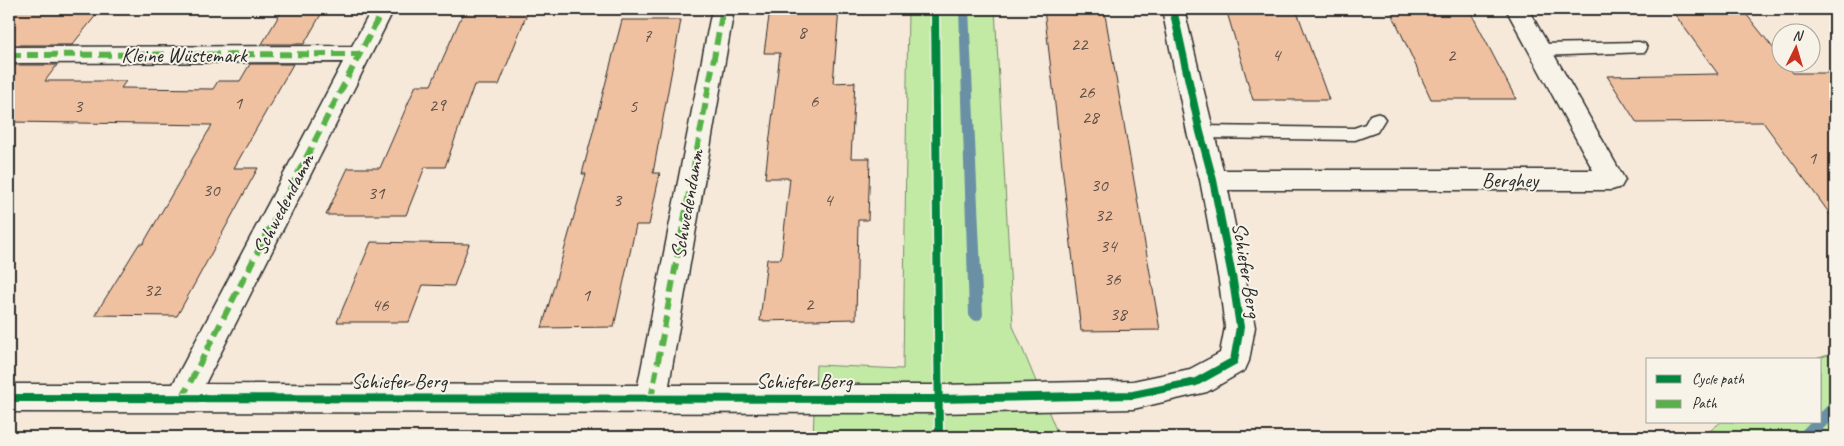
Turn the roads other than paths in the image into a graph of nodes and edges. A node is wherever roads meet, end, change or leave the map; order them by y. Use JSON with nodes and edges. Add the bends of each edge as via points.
{"nodes":[{"id":1,"x":383,"y":9,"type":"edge"},
{"id":2,"x":723,"y":9,"type":"edge"},
{"id":3,"x":1173,"y":9,"type":"edge"},
{"id":4,"x":1517,"y":9,"type":"edge"},
{"id":5,"x":1639,"y":48,"type":"dead end"},
{"id":6,"x":1540,"y":50,"type":"junction"},
{"id":7,"x":359,"y":54,"type":"junction"},
{"id":8,"x":9,"y":55,"type":"edge"},
{"id":9,"x":1376,"y":119,"type":"dead end"},
{"id":10,"x":1200,"y":132,"type":"junction"},
{"id":11,"x":1213,"y":180,"type":"junction"},
{"id":12,"x":9,"y":398,"type":"edge"},
{"id":13,"x":182,"y":398,"type":"junction"},
{"id":14,"x":651,"y":399,"type":"junction"}],
"edges":[{"from":1,"to":7,"type":"street","name":"Schwedendamm"},
{"from":2,"to":14,"type":"street","name":"Schwedendamm"},
{"from":3,"to":10,"type":"street","name":"Schiefer Berg"},
{"from":4,"to":6,"type":"street","name":"Berghey"},
{"from":5,"to":6,"type":"lane"},
{"from":6,"to":11,"type":"street","name":"Berghey","via":[[1612,180]]},
{"from":7,"to":8,"type":"street","name":"Kleine Wüstemark"},
{"from":7,"to":13,"type":"street","name":"Schwedendamm"},
{"from":9,"to":10,"type":"lane","via":[[1371,128],[1354,134]]},
{"from":10,"to":11,"type":"street","name":"Schiefer Berg"},
{"from":11,"to":14,"type":"street","name":"Schiefer Berg","via":[[1240,327],[1234,361],[1196,382],[1133,395]]},
{"from":12,"to":13,"type":"street","name":"Schiefer Berg"},
{"from":13,"to":14,"type":"street","name":"Schiefer Berg"}]}
